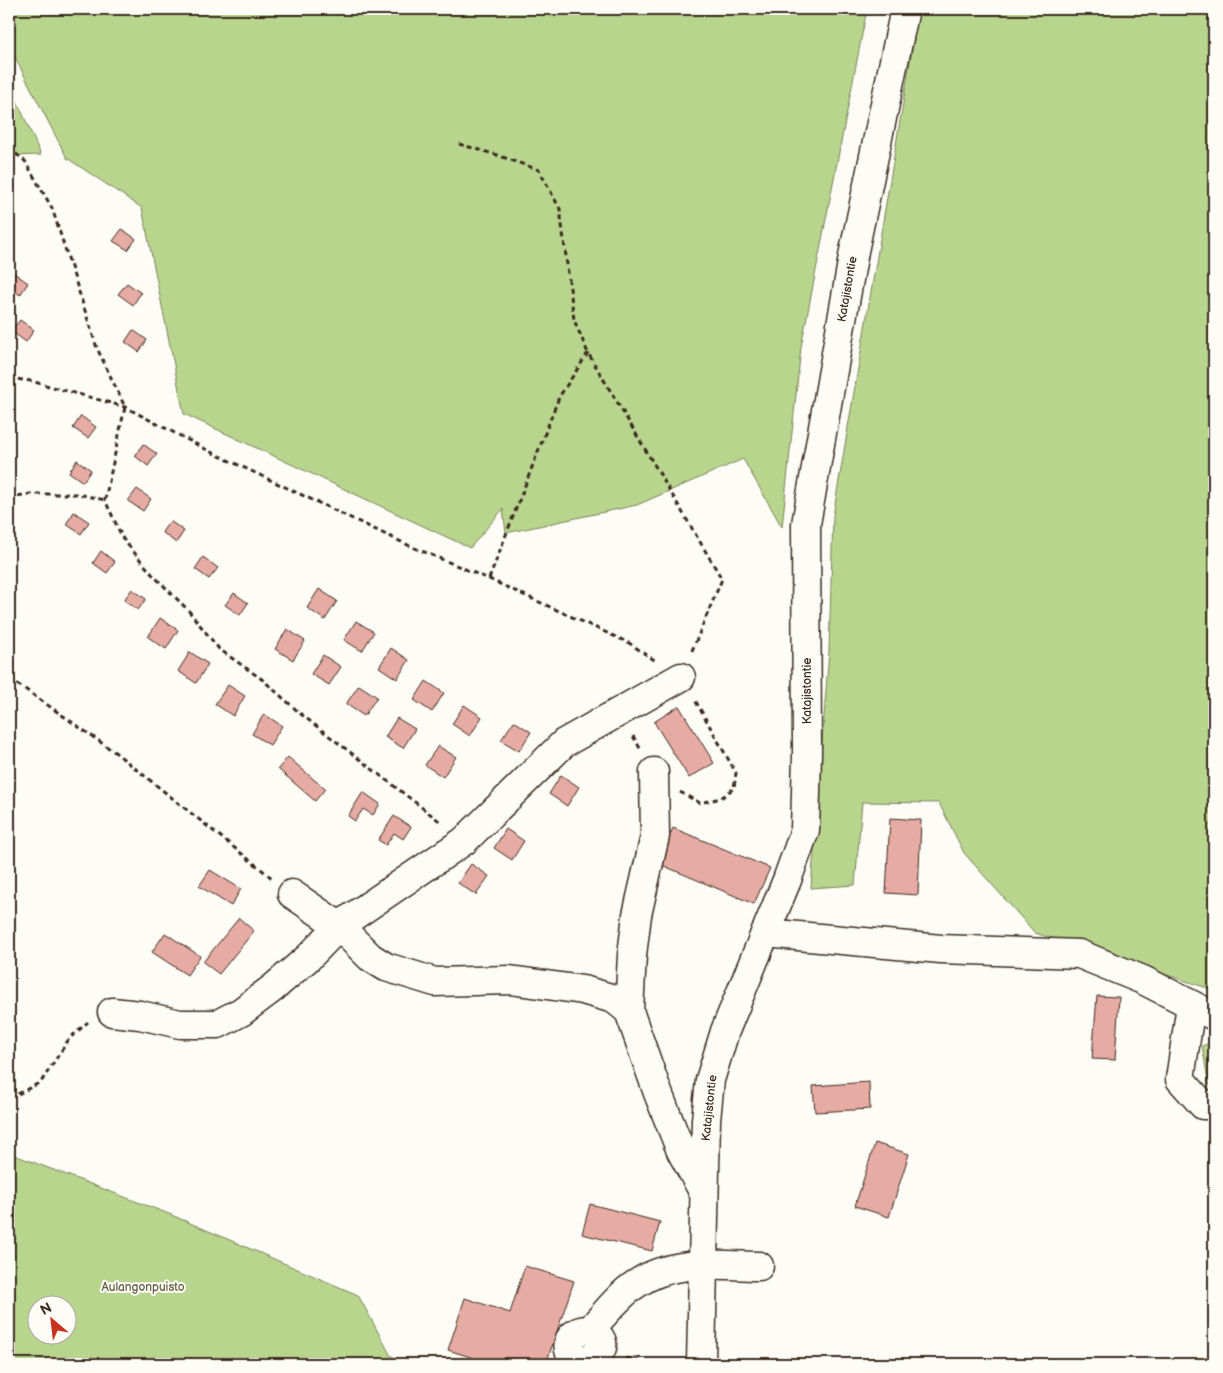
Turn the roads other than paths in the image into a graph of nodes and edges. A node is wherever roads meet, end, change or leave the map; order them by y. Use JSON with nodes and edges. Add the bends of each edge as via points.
{"nodes":[{"id":1,"x":905,"y":9,"type":"edge"},
{"id":2,"x":681,"y":677,"type":"road end"},
{"id":3,"x":654,"y":772,"type":"dead end"},
{"id":4,"x":292,"y":894,"type":"road end"},
{"id":5,"x":339,"y":926,"type":"junction"},
{"id":6,"x":765,"y":933,"type":"junction"},
{"id":7,"x":629,"y":1011,"type":"junction"},
{"id":8,"x":1203,"y":1011,"type":"edge"},
{"id":9,"x":112,"y":1012,"type":"road end"},
{"id":10,"x":1214,"y":1105,"type":"edge"},
{"id":11,"x":704,"y":1194,"type":"junction"},
{"id":12,"x":703,"y":1265,"type":"junction"},
{"id":13,"x":759,"y":1266,"type":"dead end"},
{"id":14,"x":580,"y":1363,"type":"edge"},
{"id":15,"x":701,"y":1364,"type":"edge"}],
"edges":[{"from":1,"to":6,"type":"street","name":"Katajistontie","via":[[854,251],[806,524],[805,830]]},
{"from":2,"to":5,"type":"street","via":[[564,743],[464,841]]},
{"from":3,"to":7,"type":"street","via":[[655,836],[637,915]]},
{"from":4,"to":5,"type":"street"},
{"from":5,"to":7,"type":"street","via":[[370,957],[386,966],[435,982],[510,980],[583,990],[614,999]]},
{"from":5,"to":9,"type":"street","via":[[273,988],[241,1012],[218,1024],[180,1024]]},
{"from":6,"to":8,"type":"street","via":[[940,950],[1079,954],[1144,980]]},
{"from":6,"to":11,"type":"street","name":"Katajistontie","via":[[725,1031],[710,1080]]},
{"from":7,"to":11,"type":"street","via":[[681,1151]]},
{"from":8,"to":10,"type":"street","via":[[1180,1079],[1203,1105]]},
{"from":11,"to":12,"type":"street","name":"Katajistontie"},
{"from":12,"to":13,"type":"street"},
{"from":12,"to":14,"type":"street","via":[[673,1267],[638,1283],[622,1295],[590,1330],[578,1331],[570,1339],[570,1354]]},
{"from":12,"to":15,"type":"street","name":"Katajistontie"}]}
